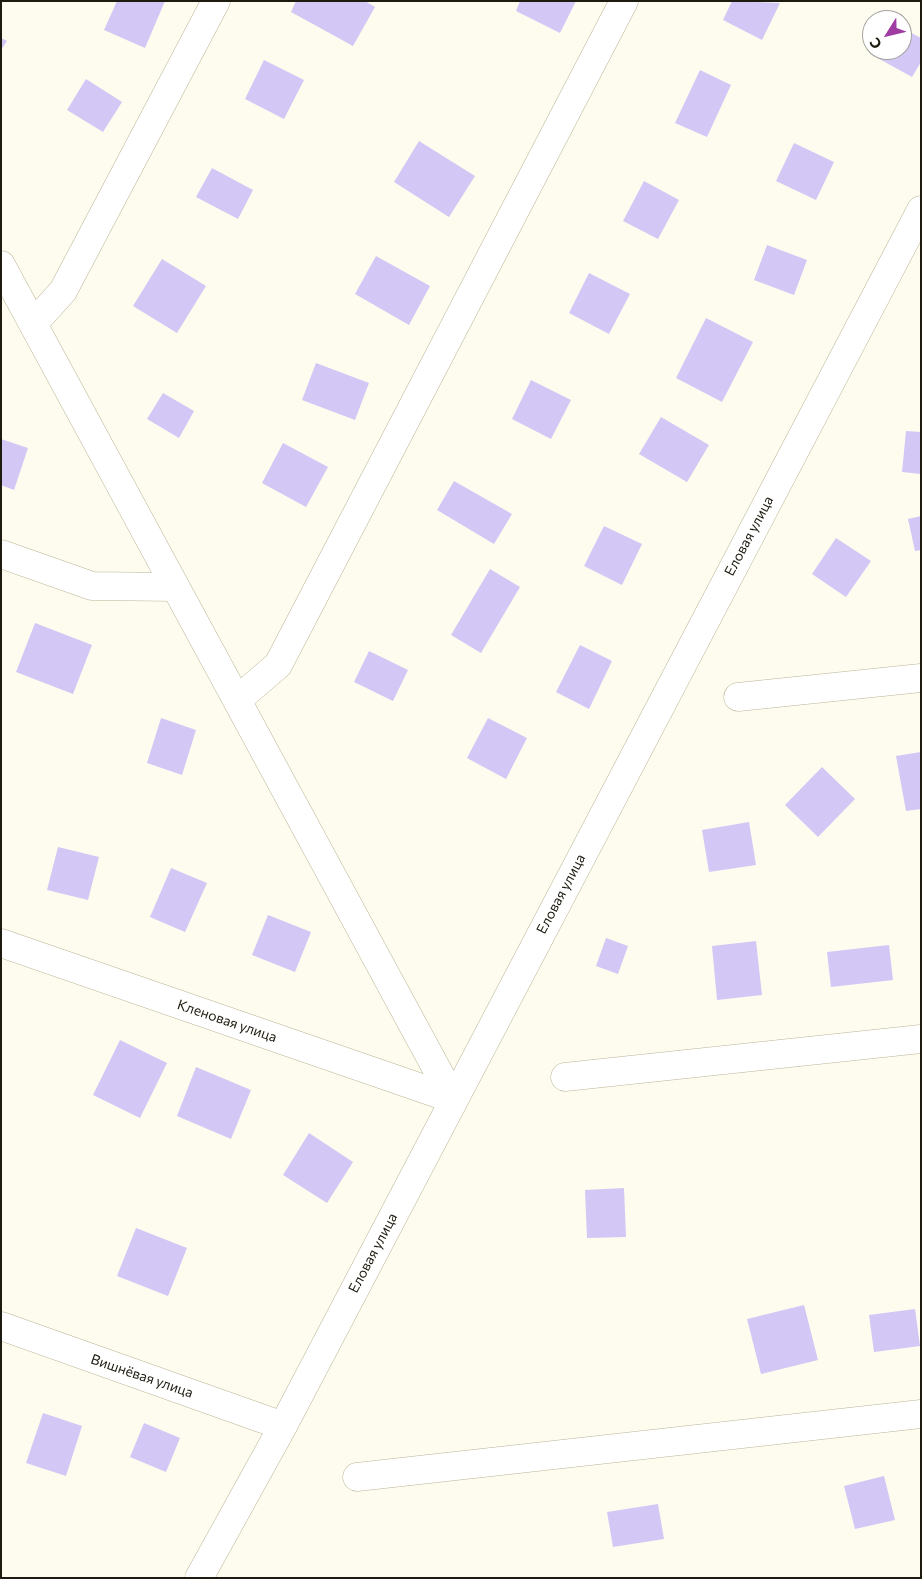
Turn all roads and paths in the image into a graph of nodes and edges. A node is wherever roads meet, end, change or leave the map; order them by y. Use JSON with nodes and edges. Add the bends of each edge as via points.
{"nodes":[{"id":1,"x":216,"y":1,"type":"edge"},
{"id":2,"x":624,"y":1,"type":"edge"},
{"id":3,"x":921,"y":210,"type":"edge"},
{"id":4,"x":1,"y":265,"type":"edge"},
{"id":5,"x":33,"y":324,"type":"junction"},
{"id":6,"x":1,"y":554,"type":"edge"},
{"id":7,"x":176,"y":587,"type":"junction"},
{"id":8,"x":921,"y":678,"type":"edge"},
{"id":9,"x":738,"y":697,"type":"dead end"},
{"id":10,"x":237,"y":700,"type":"junction"},
{"id":11,"x":1,"y":943,"type":"edge"},
{"id":12,"x":921,"y":1039,"type":"edge"},
{"id":13,"x":565,"y":1077,"type":"dead end"},
{"id":14,"x":453,"y":1099,"type":"junction"},
{"id":15,"x":1,"y":1326,"type":"edge"},
{"id":16,"x":921,"y":1414,"type":"edge"},
{"id":17,"x":283,"y":1426,"type":"junction"},
{"id":18,"x":358,"y":1477,"type":"dead end"},
{"id":19,"x":199,"y":1578,"type":"edge"}],
"edges":[{"from":1,"to":5,"type":"street","via":[[63,291]]},
{"from":2,"to":10,"type":"street","via":[[278,665]]},
{"from":3,"to":14,"type":"street","name":"Еловая улица"},
{"from":4,"to":5,"type":"street"},
{"from":5,"to":7,"type":"street"},
{"from":6,"to":7,"type":"street","via":[[92,586]]},
{"from":7,"to":10,"type":"street"},
{"from":8,"to":9,"type":"street"},
{"from":10,"to":14,"type":"street"},
{"from":11,"to":14,"type":"street","name":"Кленовая улица"},
{"from":12,"to":13,"type":"street"},
{"from":14,"to":17,"type":"street","name":"Еловая улица"},
{"from":15,"to":17,"type":"street","name":"Вишнёвая улица"},
{"from":16,"to":18,"type":"street"},
{"from":17,"to":19,"type":"street","name":"Еловая улица"}]}
